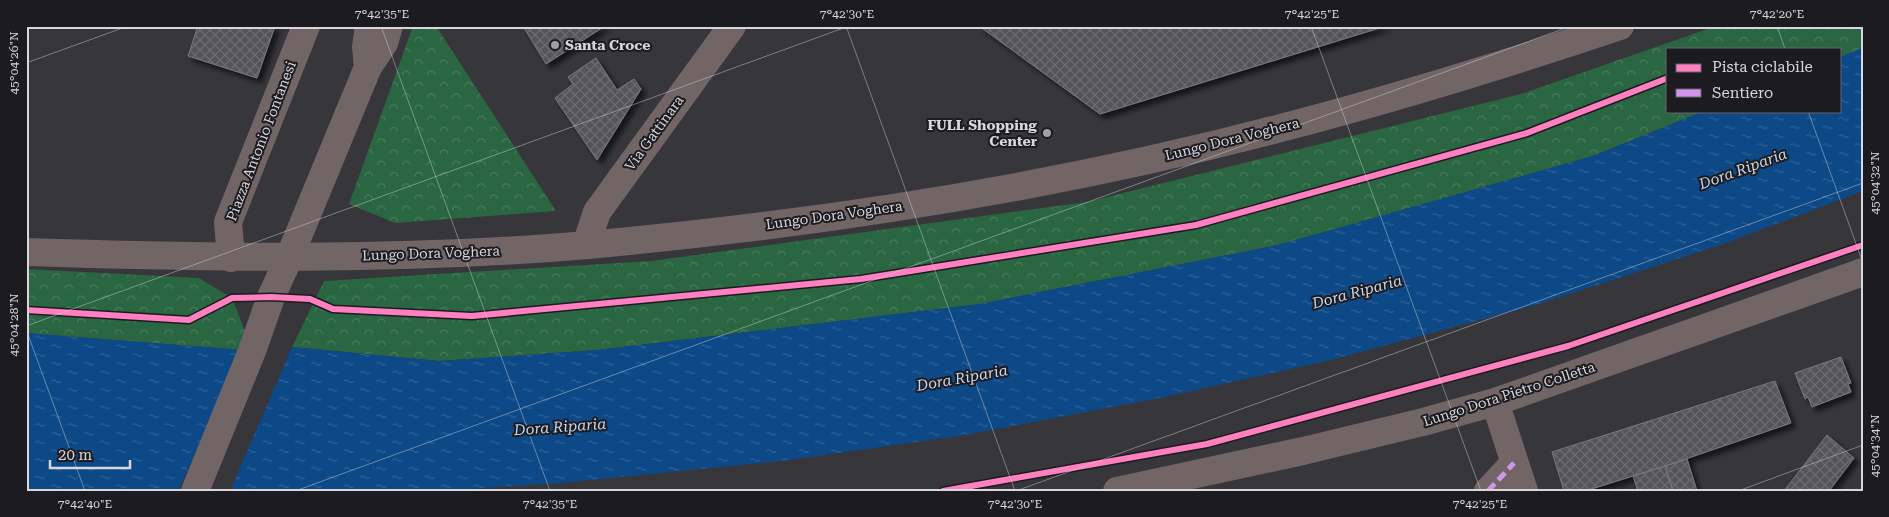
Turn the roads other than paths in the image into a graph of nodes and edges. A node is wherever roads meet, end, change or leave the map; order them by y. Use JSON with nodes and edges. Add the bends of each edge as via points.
{"nodes":[{"id":1,"x":306,"y":26,"type":"edge"},
{"id":2,"x":369,"y":26,"type":"edge"},
{"id":3,"x":389,"y":26,"type":"edge"},
{"id":4,"x":732,"y":26,"type":"edge"},
{"id":5,"x":1620,"y":26,"type":"edge"},
{"id":6,"x":368,"y":67,"type":"junction"},
{"id":7,"x":586,"y":245,"type":"junction"},
{"id":8,"x":26,"y":252,"type":"edge"},
{"id":9,"x":231,"y":258,"type":"junction"},
{"id":10,"x":289,"y":258,"type":"junction"},
{"id":11,"x":1863,"y":272,"type":"edge"},
{"id":12,"x":1495,"y":402,"type":"junction"},
{"id":13,"x":1514,"y":463,"type":"junction"},
{"id":14,"x":194,"y":491,"type":"edge"},
{"id":15,"x":1117,"y":491,"type":"edge"},
{"id":16,"x":1488,"y":491,"type":"edge"},
{"id":17,"x":1524,"y":491,"type":"edge"}],
"edges":[{"from":1,"to":9,"type":"street","name":"Piazza Antonio Fontanesi","via":[[228,222]]},
{"from":2,"to":6,"type":"street"},
{"from":3,"to":6,"type":"street","via":[[384,43]]},
{"from":4,"to":7,"type":"street","name":"Via Gattinara","via":[[597,212]]},
{"from":5,"to":7,"type":"street","name":"Lungo Dora Voghera","via":[[1405,94],[1275,130],[1112,168],[855,213],[726,231]]},
{"from":6,"to":10,"type":"street"},
{"from":7,"to":10,"type":"street","name":"Lungo Dora Voghera"},
{"from":8,"to":9,"type":"street","name":"Lungo Dora Voghera"},
{"from":9,"to":10,"type":"street","name":"Lungo Dora Voghera"},
{"from":10,"to":14,"type":"street"},
{"from":11,"to":12,"type":"street","name":"Lungo Dora Pietro Colletta"},
{"from":12,"to":13,"type":"street"},
{"from":12,"to":15,"type":"street","name":"Lungo Dora Pietro Colletta","via":[[1303,452]]},
{"from":13,"to":16,"type":"street"},
{"from":13,"to":17,"type":"street"}]}
